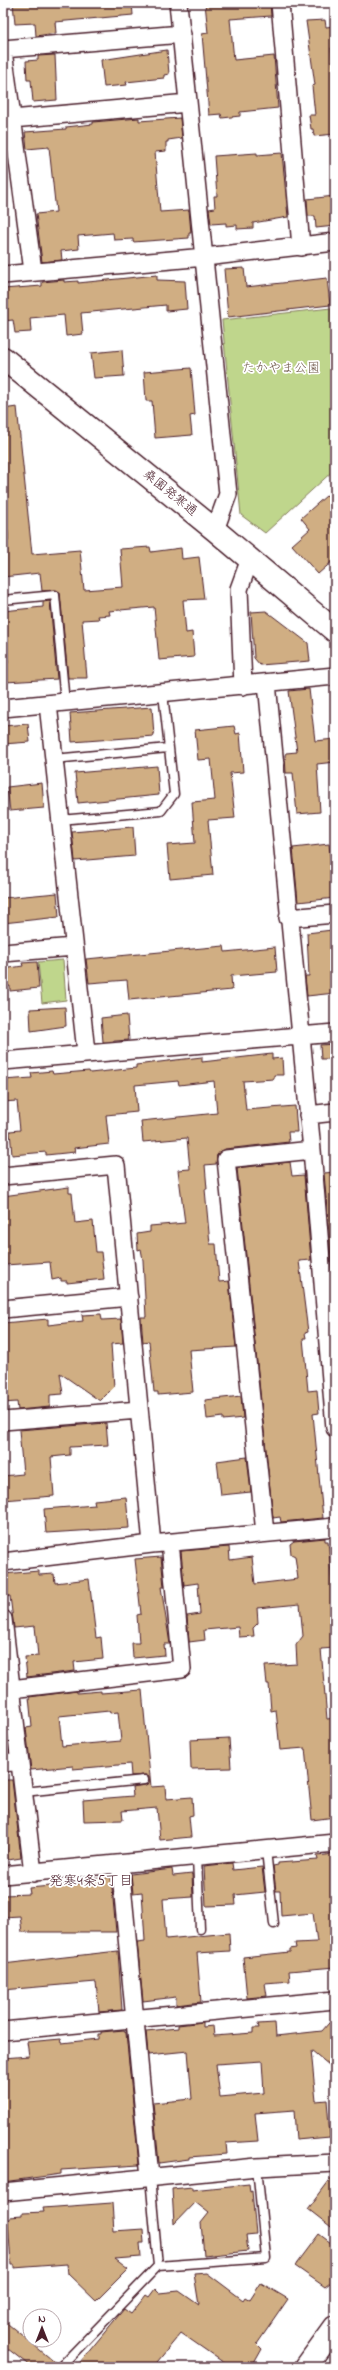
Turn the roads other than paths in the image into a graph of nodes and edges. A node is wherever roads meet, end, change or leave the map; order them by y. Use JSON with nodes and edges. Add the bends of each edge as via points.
{"nodes":[{"id":1,"x":178,"y":3,"type":"edge"},
{"id":2,"x":280,"y":3,"type":"edge"},
{"id":3,"x":182,"y":34,"type":"junction"},
{"id":4,"x":3,"y":50,"type":"edge"},
{"id":5,"x":188,"y":103,"type":"junction"},
{"id":6,"x":12,"y":119,"type":"junction"},
{"id":7,"x":335,"y":242,"type":"edge"},
{"id":8,"x":301,"y":247,"type":"junction"},
{"id":9,"x":205,"y":257,"type":"junction"},
{"id":10,"x":33,"y":271,"type":"junction"},
{"id":11,"x":3,"y":274,"type":"edge"},
{"id":12,"x":3,"y":358,"type":"edge"},
{"id":13,"x":215,"y":530,"type":"junction"},
{"id":14,"x":250,"y":559,"type":"junction"},
{"id":15,"x":3,"y":600,"type":"edge"},
{"id":16,"x":335,"y":631,"type":"edge"},
{"id":17,"x":335,"y":676,"type":"edge"},
{"id":18,"x":267,"y":683,"type":"junction"},
{"id":19,"x":243,"y":686,"type":"junction"},
{"id":20,"x":163,"y":693,"type":"junction"},
{"id":21,"x":65,"y":702,"type":"junction"},
{"id":22,"x":48,"y":704,"type":"junction"},
{"id":23,"x":3,"y":708,"type":"edge"},
{"id":24,"x":168,"y":748,"type":"junction"},
{"id":25,"x":54,"y":759,"type":"junction"},
{"id":26,"x":60,"y":820,"type":"junction"},
{"id":27,"x":335,"y":914,"type":"edge"},
{"id":28,"x":288,"y":918,"type":"junction"},
{"id":29,"x":74,"y":947,"type":"junction"},
{"id":30,"x":3,"y":954,"type":"edge"},
{"id":31,"x":335,"y":1033,"type":"edge"},
{"id":32,"x":300,"y":1036,"type":"junction"},
{"id":33,"x":86,"y":1052,"type":"junction"},
{"id":34,"x":3,"y":1060,"type":"edge"},
{"id":35,"x":335,"y":1112,"type":"edge"},
{"id":36,"x":308,"y":1115,"type":"junction"},
{"id":37,"x":312,"y":1150,"type":"junction"},
{"id":38,"x":3,"y":1176,"type":"edge"},
{"id":39,"x":129,"y":1297,"type":"junction"},
{"id":40,"x":3,"y":1309,"type":"edge"},
{"id":41,"x":330,"y":1328,"type":"edge"},
{"id":42,"x":139,"y":1410,"type":"junction"},
{"id":43,"x":3,"y":1421,"type":"edge"},
{"id":44,"x":335,"y":1428,"type":"edge"},
{"id":45,"x":335,"y":1527,"type":"edge"},
{"id":46,"x":265,"y":1534,"type":"junction"},
{"id":47,"x":170,"y":1542,"type":"junction"},
{"id":48,"x":152,"y":1544,"type":"junction"},
{"id":49,"x":3,"y":1562,"type":"edge"},
{"id":50,"x":3,"y":1619,"type":"edge"},
{"id":51,"x":11,"y":1689,"type":"junction"},
{"id":52,"x":20,"y":1761,"type":"junction"},
{"id":53,"x":3,"y":1762,"type":"edge"},
{"id":54,"x":144,"y":1780,"type":"dead end"},
{"id":55,"x":24,"y":1792,"type":"junction"},
{"id":56,"x":335,"y":1843,"type":"edge"},
{"id":57,"x":266,"y":1850,"type":"junction"},
{"id":58,"x":197,"y":1857,"type":"junction"},
{"id":59,"x":120,"y":1864,"type":"junction"},
{"id":60,"x":33,"y":1872,"type":"junction"},
{"id":61,"x":3,"y":1875,"type":"edge"},
{"id":62,"x":274,"y":1924,"type":"dead end"},
{"id":63,"x":200,"y":1930,"type":"dead end"},
{"id":64,"x":335,"y":2000,"type":"edge"},
{"id":65,"x":135,"y":2018,"type":"junction"},
{"id":66,"x":3,"y":2031,"type":"edge"},
{"id":67,"x":335,"y":2163,"type":"edge"},
{"id":68,"x":257,"y":2167,"type":"junction"},
{"id":69,"x":150,"y":2177,"type":"junction"},
{"id":70,"x":3,"y":2192,"type":"edge"},
{"id":71,"x":158,"y":2266,"type":"junction"},
{"id":72,"x":335,"y":2327,"type":"edge"},
{"id":73,"x":60,"y":2367,"type":"edge"},
{"id":74,"x":306,"y":2367,"type":"edge"}],
"edges":[{"from":1,"to":3,"type":"street"},
{"from":2,"to":8,"type":"street"},
{"from":3,"to":4,"type":"street"},
{"from":3,"to":5,"type":"street"},
{"from":4,"to":6,"type":"street"},
{"from":5,"to":6,"type":"street"},
{"from":5,"to":9,"type":"street"},
{"from":6,"to":10,"type":"street"},
{"from":7,"to":8,"type":"street"},
{"from":8,"to":9,"type":"street"},
{"from":9,"to":10,"type":"street"},
{"from":9,"to":13,"type":"street","via":[[228,494]]},
{"from":10,"to":11,"type":"street"},
{"from":12,"to":13,"type":"street","name":"桑園発寒通"},
{"from":13,"to":14,"type":"street","name":"桑園発寒通"},
{"from":14,"to":16,"type":"street","name":"桑園発寒通"},
{"from":14,"to":19,"type":"street","via":[[239,589]]},
{"from":15,"to":21,"type":"lane","via":[[55,595]]},
{"from":17,"to":18,"type":"street"},
{"from":18,"to":19,"type":"street"},
{"from":18,"to":28,"type":"street"},
{"from":19,"to":20,"type":"street"},
{"from":20,"to":21,"type":"street"},
{"from":20,"to":24,"type":"lane"},
{"from":21,"to":22,"type":"street"},
{"from":22,"to":23,"type":"street"},
{"from":22,"to":25,"type":"street"},
{"from":24,"to":25,"type":"lane"},
{"from":24,"to":26,"type":"lane","via":[[174,794],[161,811]]},
{"from":25,"to":26,"type":"street"},
{"from":26,"to":29,"type":"street"},
{"from":27,"to":28,"type":"street"},
{"from":28,"to":32,"type":"street"},
{"from":29,"to":30,"type":"street"},
{"from":29,"to":33,"type":"street"},
{"from":31,"to":32,"type":"street"},
{"from":32,"to":33,"type":"street"},
{"from":32,"to":36,"type":"street"},
{"from":33,"to":34,"type":"street"},
{"from":35,"to":36,"type":"street"},
{"from":36,"to":37,"type":"street"},
{"from":37,"to":41,"type":"street"},
{"from":37,"to":46,"type":"street","via":[[226,1159]]},
{"from":38,"to":39,"type":"street","via":[[116,1166]]},
{"from":39,"to":40,"type":"street"},
{"from":39,"to":42,"type":"street"},
{"from":41,"to":44,"type":"street"},
{"from":42,"to":43,"type":"street"},
{"from":42,"to":48,"type":"street"},
{"from":45,"to":46,"type":"street"},
{"from":46,"to":47,"type":"street"},
{"from":47,"to":48,"type":"street"},
{"from":47,"to":51,"type":"street","via":[[182,1669]]},
{"from":48,"to":49,"type":"street"},
{"from":50,"to":51,"type":"street"},
{"from":51,"to":52,"type":"street"},
{"from":52,"to":53,"type":"street"},
{"from":52,"to":55,"type":"street"},
{"from":54,"to":55,"type":"lane"},
{"from":55,"to":60,"type":"street"},
{"from":56,"to":57,"type":"street"},
{"from":57,"to":58,"type":"street"},
{"from":57,"to":62,"type":"lane"},
{"from":58,"to":59,"type":"street"},
{"from":58,"to":63,"type":"lane"},
{"from":59,"to":60,"type":"street"},
{"from":59,"to":65,"type":"street"},
{"from":60,"to":61,"type":"street"},
{"from":64,"to":65,"type":"street"},
{"from":65,"to":66,"type":"street"},
{"from":65,"to":69,"type":"street"},
{"from":67,"to":68,"type":"street"},
{"from":68,"to":69,"type":"street"},
{"from":68,"to":71,"type":"lane","via":[[266,2258]]},
{"from":69,"to":70,"type":"street"},
{"from":69,"to":71,"type":"lane"},
{"from":71,"to":73,"type":"lane"},
{"from":72,"to":74,"type":"street"}]}
